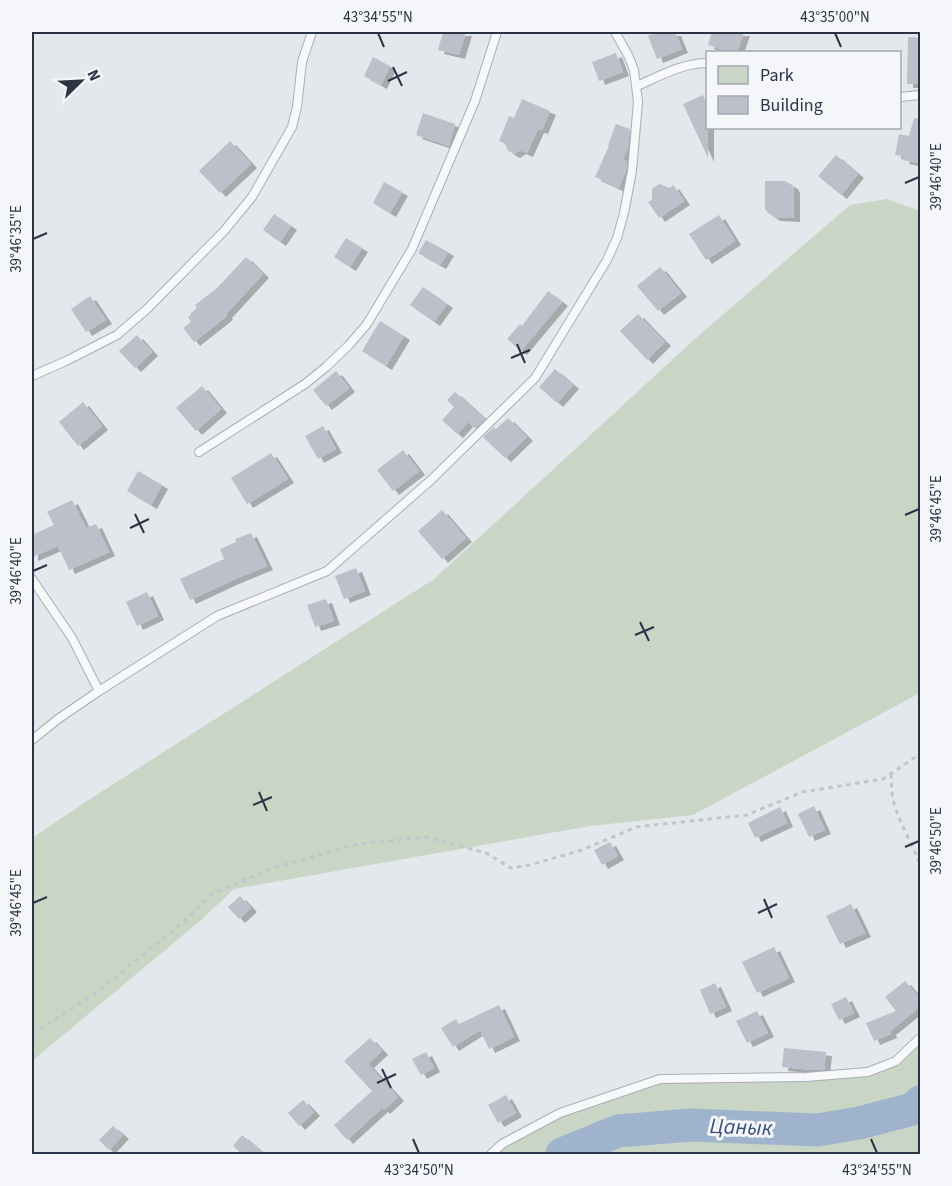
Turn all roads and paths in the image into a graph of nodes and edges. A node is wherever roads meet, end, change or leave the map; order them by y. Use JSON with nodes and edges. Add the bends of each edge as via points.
{"nodes":[{"id":1,"x":312,"y":32,"type":"edge"},
{"id":2,"x":497,"y":32,"type":"edge"},
{"id":3,"x":615,"y":32,"type":"edge"},
{"id":4,"x":706,"y":63,"type":"edge"},
{"id":5,"x":637,"y":86,"type":"junction"},
{"id":6,"x":921,"y":95,"type":"edge"},
{"id":7,"x":901,"y":98,"type":"edge"},
{"id":8,"x":32,"y":376,"type":"edge"},
{"id":9,"x":199,"y":452,"type":"dead end"},
{"id":10,"x":32,"y":579,"type":"edge"},
{"id":11,"x":99,"y":691,"type":"junction"},
{"id":12,"x":32,"y":740,"type":"edge"},
{"id":13,"x":921,"y":754,"type":"edge"},
{"id":14,"x":891,"y":774,"type":"junction"},
{"id":15,"x":921,"y":865,"type":"edge"},
{"id":16,"x":32,"y":1034,"type":"edge"},
{"id":17,"x":921,"y":1038,"type":"edge"},
{"id":18,"x":491,"y":1155,"type":"edge"}],
"edges":[{"from":1,"to":8,"type":"lane","via":[[302,62],[292,127],[252,197],[231,223],[117,335]]},
{"from":2,"to":9,"type":"lane","via":[[475,100],[421,229],[367,324],[305,384]]},
{"from":3,"to":5,"type":"lane","via":[[628,55]]},
{"from":4,"to":5,"type":"lane","via":[[680,68]]},
{"from":5,"to":11,"type":"lane","via":[[632,171],[617,238],[534,378],[431,480],[327,571],[217,616]]},
{"from":6,"to":7,"type":"lane"},
{"from":10,"to":11,"type":"lane","via":[[72,638]]},
{"from":11,"to":12,"type":"lane"},
{"from":13,"to":14,"type":"path"},
{"from":14,"to":15,"type":"path","via":[[893,800]]},
{"from":14,"to":16,"type":"path","via":[[882,779],[802,792],[747,815],[636,827],[582,850],[531,865],[511,868],[486,853],[426,837],[358,844],[276,867],[213,893],[96,993]]},
{"from":17,"to":18,"type":"lane","via":[[896,1061],[868,1072],[660,1079],[560,1113],[502,1144]]}]}
